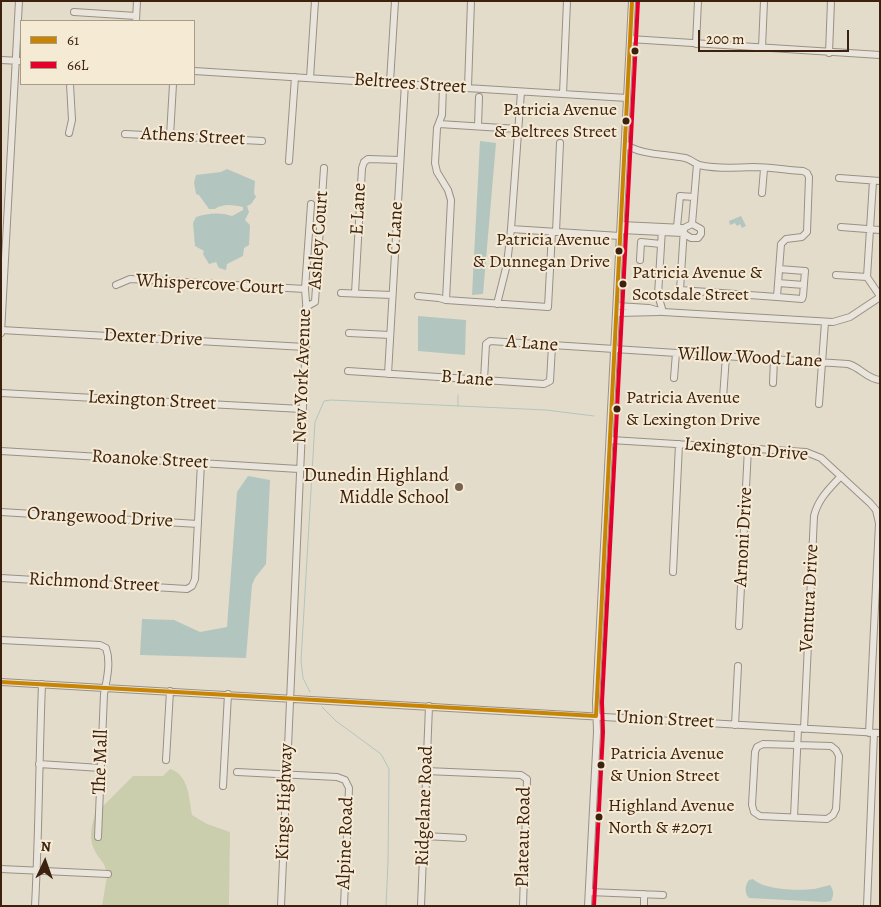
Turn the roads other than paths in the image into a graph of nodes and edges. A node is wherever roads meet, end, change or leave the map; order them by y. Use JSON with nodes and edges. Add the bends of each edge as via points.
{"nodes":[{"id":1,"x":19,"y":1,"type":"edge"},
{"id":2,"x":137,"y":1,"type":"edge"},
{"id":3,"x":315,"y":1,"type":"edge"},
{"id":4,"x":395,"y":1,"type":"edge"},
{"id":5,"x":471,"y":1,"type":"edge"},
{"id":6,"x":567,"y":1,"type":"edge"},
{"id":7,"x":632,"y":1,"type":"edge"},
{"id":8,"x":698,"y":1,"type":"edge"},
{"id":9,"x":764,"y":1,"type":"edge"},
{"id":10,"x":831,"y":1,"type":"edge"},
{"id":11,"x":74,"y":12,"type":"dead end"},
{"id":12,"x":136,"y":19,"type":"edge"},
{"id":13,"x":630,"y":40,"type":"junction"},
{"id":14,"x":696,"y":44,"type":"junction"},
{"id":15,"x":762,"y":48,"type":"junction"},
{"id":16,"x":829,"y":53,"type":"junction"},
{"id":17,"x":880,"y":55,"type":"edge"},
{"id":18,"x":1,"y":60,"type":"edge"},
{"id":19,"x":18,"y":61,"type":"edge"},
{"id":20,"x":195,"y":71,"type":"edge"},
{"id":21,"x":296,"y":77,"type":"junction"},
{"id":22,"x":310,"y":78,"type":"junction"},
{"id":23,"x":390,"y":82,"type":"junction"},
{"id":24,"x":405,"y":83,"type":"junction"},
{"id":25,"x":70,"y":85,"type":"edge"},
{"id":26,"x":173,"y":85,"type":"edge"},
{"id":27,"x":444,"y":86,"type":"junction"},
{"id":28,"x":468,"y":88,"type":"junction"},
{"id":29,"x":521,"y":92,"type":"junction"},
{"id":30,"x":563,"y":94,"type":"junction"},
{"id":31,"x":479,"y":97,"type":"dead end"},
{"id":32,"x":627,"y":98,"type":"junction"},
{"id":33,"x":439,"y":124,"type":"junction"},
{"id":34,"x":478,"y":126,"type":"junction"},
{"id":35,"x":518,"y":130,"type":"junction"},
{"id":36,"x":69,"y":133,"type":"dead end"},
{"id":37,"x":125,"y":134,"type":"dead end"},
{"id":38,"x":170,"y":136,"type":"junction"},
{"id":39,"x":262,"y":141,"type":"dead end"},
{"id":40,"x":560,"y":143,"type":"dead end"},
{"id":41,"x":625,"y":144,"type":"junction"},
{"id":42,"x":400,"y":160,"type":"junction"},
{"id":43,"x":290,"y":161,"type":"dead end"},
{"id":44,"x":697,"y":164,"type":"junction"},
{"id":45,"x":324,"y":168,"type":"dead end"},
{"id":46,"x":764,"y":168,"type":"junction"},
{"id":47,"x":839,"y":178,"type":"dead end"},
{"id":48,"x":877,"y":181,"type":"edge"},
{"id":49,"x":762,"y":193,"type":"dead end"},
{"id":50,"x":694,"y":197,"type":"junction"},
{"id":51,"x":311,"y":204,"type":"dead end"},
{"id":52,"x":692,"y":224,"type":"junction"},
{"id":53,"x":840,"y":227,"type":"dead end"},
{"id":54,"x":512,"y":229,"type":"junction"},
{"id":55,"x":870,"y":229,"type":"junction"},
{"id":56,"x":621,"y":230,"type":"junction"},
{"id":57,"x":662,"y":230,"type":"junction"},
{"id":58,"x":681,"y":230,"type":"junction"},
{"id":59,"x":880,"y":230,"type":"edge"},
{"id":60,"x":554,"y":232,"type":"junction"},
{"id":61,"x":661,"y":244,"type":"junction"},
{"id":62,"x":640,"y":260,"type":"dead end"},
{"id":63,"x":779,"y":269,"type":"junction"},
{"id":64,"x":836,"y":275,"type":"dead end"},
{"id":65,"x":867,"y":277,"type":"junction"},
{"id":66,"x":778,"y":283,"type":"junction"},
{"id":67,"x":116,"y":285,"type":"dead end"},
{"id":68,"x":804,"y":285,"type":"junction"},
{"id":69,"x":305,"y":289,"type":"junction"},
{"id":70,"x":2,"y":293,"type":"edge"},
{"id":71,"x":341,"y":293,"type":"dead end"},
{"id":72,"x":355,"y":294,"type":"junction"},
{"id":73,"x":658,"y":295,"type":"junction"},
{"id":74,"x":392,"y":296,"type":"junction"},
{"id":75,"x":418,"y":296,"type":"dead end"},
{"id":76,"x":880,"y":296,"type":"edge"},
{"id":77,"x":777,"y":297,"type":"junction"},
{"id":78,"x":446,"y":300,"type":"junction"},
{"id":79,"x":497,"y":304,"type":"junction"},
{"id":80,"x":306,"y":307,"type":"junction"},
{"id":81,"x":649,"y":308,"type":"junction"},
{"id":82,"x":617,"y":310,"type":"junction"},
{"id":83,"x":663,"y":312,"type":"junction"},
{"id":84,"x":825,"y":322,"type":"junction"},
{"id":85,"x":2,"y":330,"type":"edge"},
{"id":86,"x":1,"y":333,"type":"edge"},
{"id":87,"x":349,"y":333,"type":"dead end"},
{"id":88,"x":390,"y":335,"type":"junction"},
{"id":89,"x":305,"y":346,"type":"junction"},
{"id":90,"x":552,"y":346,"type":"junction"},
{"id":91,"x":615,"y":350,"type":"junction"},
{"id":92,"x":676,"y":353,"type":"junction"},
{"id":93,"x":726,"y":356,"type":"junction"},
{"id":94,"x":774,"y":359,"type":"junction"},
{"id":95,"x":822,"y":362,"type":"junction"},
{"id":96,"x":348,"y":371,"type":"dead end"},
{"id":97,"x":388,"y":374,"type":"junction"},
{"id":98,"x":674,"y":378,"type":"dead end"},
{"id":99,"x":484,"y":380,"type":"junction"},
{"id":100,"x":880,"y":380,"type":"edge"},
{"id":101,"x":773,"y":383,"type":"dead end"},
{"id":102,"x":1,"y":393,"type":"edge"},
{"id":103,"x":723,"y":398,"type":"dead end"},
{"id":104,"x":818,"y":404,"type":"dead end"},
{"id":105,"x":302,"y":409,"type":"junction"},
{"id":106,"x":610,"y":440,"type":"junction"},
{"id":107,"x":679,"y":444,"type":"junction"},
{"id":108,"x":748,"y":448,"type":"junction"},
{"id":109,"x":1,"y":452,"type":"edge"},
{"id":110,"x":201,"y":463,"type":"junction"},
{"id":111,"x":299,"y":469,"type":"junction"},
{"id":112,"x":841,"y":476,"type":"junction"},
{"id":113,"x":878,"y":508,"type":"edge"},
{"id":114,"x":1,"y":512,"type":"edge"},
{"id":115,"x":198,"y":524,"type":"junction"},
{"id":116,"x":673,"y":572,"type":"dead end"},
{"id":117,"x":1,"y":578,"type":"edge"},
{"id":118,"x":739,"y":626,"type":"dead end"},
{"id":119,"x":1,"y":640,"type":"edge"},
{"id":120,"x":738,"y":666,"type":"dead end"},
{"id":121,"x":1,"y":682,"type":"edge"},
{"id":122,"x":42,"y":684,"type":"junction"},
{"id":123,"x":105,"y":687,"type":"junction"},
{"id":124,"x":170,"y":691,"type":"junction"},
{"id":125,"x":228,"y":694,"type":"junction"},
{"id":126,"x":289,"y":698,"type":"junction"},
{"id":127,"x":429,"y":706,"type":"junction"},
{"id":128,"x":596,"y":716,"type":"junction"},
{"id":129,"x":735,"y":725,"type":"junction"},
{"id":130,"x":801,"y":729,"type":"junction"},
{"id":131,"x":874,"y":733,"type":"edge"},
{"id":132,"x":797,"y":745,"type":"junction"},
{"id":133,"x":166,"y":760,"type":"dead end"},
{"id":134,"x":39,"y":764,"type":"junction"},
{"id":135,"x":101,"y":768,"type":"junction"},
{"id":136,"x":426,"y":771,"type":"junction"},
{"id":137,"x":237,"y":772,"type":"dead end"},
{"id":138,"x":287,"y":775,"type":"junction"},
{"id":139,"x":223,"y":786,"type":"dead end"},
{"id":140,"x":794,"y":817,"type":"junction"},
{"id":141,"x":424,"y":836,"type":"junction"},
{"id":142,"x":98,"y":837,"type":"dead end"},
{"id":143,"x":462,"y":838,"type":"dead end"},
{"id":144,"x":1,"y":869,"type":"edge"},
{"id":145,"x":37,"y":870,"type":"junction"},
{"id":146,"x":108,"y":874,"type":"dead end"},
{"id":147,"x":589,"y":892,"type":"junction"},
{"id":148,"x":644,"y":894,"type":"junction"},
{"id":149,"x":663,"y":895,"type":"dead end"},
{"id":150,"x":34,"y":906,"type":"edge"},
{"id":151,"x":281,"y":906,"type":"edge"},
{"id":152,"x":344,"y":906,"type":"edge"},
{"id":153,"x":420,"y":906,"type":"edge"},
{"id":154,"x":523,"y":906,"type":"edge"},
{"id":155,"x":588,"y":906,"type":"edge"},
{"id":156,"x":644,"y":906,"type":"edge"},
{"id":157,"x":867,"y":906,"type":"edge"}],
"edges":[{"from":1,"to":19,"type":"street"},
{"from":2,"to":12,"type":"street"},
{"from":3,"to":22,"type":"street"},
{"from":4,"to":23,"type":"street"},
{"from":5,"to":28,"type":"street"},
{"from":6,"to":30,"type":"street"},
{"from":7,"to":13,"type":"street"},
{"from":8,"to":14,"type":"street"},
{"from":9,"to":15,"type":"street"},
{"from":10,"to":16,"type":"street"},
{"from":11,"to":12,"type":"street"},
{"from":13,"to":14,"type":"street"},
{"from":13,"to":32,"type":"street"},
{"from":14,"to":15,"type":"street"},
{"from":15,"to":16,"type":"street"},
{"from":16,"to":17,"type":"street"},
{"from":18,"to":19,"type":"street"},
{"from":19,"to":70,"type":"street"},
{"from":20,"to":21,"type":"street","name":"Beltrees Street"},
{"from":21,"to":22,"type":"street","name":"Beltrees Street"},
{"from":21,"to":43,"type":"street"},
{"from":22,"to":23,"type":"street","name":"Beltrees Street"},
{"from":23,"to":24,"type":"street","name":"Beltrees Street"},
{"from":24,"to":27,"type":"street","name":"Beltrees Street"},
{"from":24,"to":42,"type":"street","name":"C Lane"},
{"from":25,"to":36,"type":"street","via":[[72,120]]},
{"from":26,"to":38,"type":"street"},
{"from":27,"to":28,"type":"street","name":"Beltrees Street"},
{"from":27,"to":33,"type":"street"},
{"from":28,"to":29,"type":"street","name":"Beltrees Street"},
{"from":29,"to":30,"type":"street","name":"Beltrees Street"},
{"from":29,"to":35,"type":"street"},
{"from":30,"to":32,"type":"street","name":"Beltrees Street"},
{"from":31,"to":34,"type":"street"},
{"from":32,"to":41,"type":"street"},
{"from":33,"to":34,"type":"street"},
{"from":33,"to":78,"type":"street","via":[[436,168],[451,200]]},
{"from":34,"to":35,"type":"street"},
{"from":35,"to":54,"type":"street"},
{"from":37,"to":38,"type":"street","name":"Athens Street"},
{"from":38,"to":39,"type":"street","name":"Athens Street"},
{"from":40,"to":60,"type":"street"},
{"from":41,"to":44,"type":"street","via":[[638,150],[685,158]]},
{"from":41,"to":56,"type":"street"},
{"from":42,"to":72,"type":"street","name":"E Lane","via":[[373,158],[364,162]]},
{"from":42,"to":74,"type":"street","name":"C Lane"},
{"from":44,"to":46,"type":"street"},
{"from":44,"to":50,"type":"street"},
{"from":45,"to":80,"type":"street","name":"Ashley Court","via":[[315,302]]},
{"from":46,"to":49,"type":"street"},
{"from":46,"to":63,"type":"street","via":[[803,171],[808,177],[807,232],[802,237],[789,237],[783,241]]},
{"from":47,"to":48,"type":"street"},
{"from":48,"to":55,"type":"street"},
{"from":50,"to":52,"type":"street"},
{"from":50,"to":58,"type":"street","via":[[680,196]]},
{"from":51,"to":69,"type":"street","name":"New York Avenue"},
{"from":52,"to":58,"type":"street"},
{"from":52,"to":58,"type":"street","via":[[701,229],[700,236],[695,238]]},
{"from":53,"to":55,"type":"street"},
{"from":54,"to":60,"type":"street"},
{"from":54,"to":79,"type":"street"},
{"from":55,"to":59,"type":"street"},
{"from":55,"to":65,"type":"street"},
{"from":56,"to":57,"type":"street"},
{"from":56,"to":60,"type":"street"},
{"from":56,"to":82,"type":"street"},
{"from":57,"to":58,"type":"street"},
{"from":57,"to":61,"type":"street"},
{"from":58,"to":77,"type":"street","via":[[680,290]]},
{"from":60,"to":79,"type":"street","via":[[548,307]]},
{"from":61,"to":62,"type":"street","via":[[641,242]]},
{"from":61,"to":73,"type":"street"},
{"from":63,"to":66,"type":"street"},
{"from":63,"to":68,"type":"street","via":[[805,271]]},
{"from":64,"to":65,"type":"street"},
{"from":65,"to":76,"type":"street"},
{"from":66,"to":68,"type":"street"},
{"from":66,"to":77,"type":"street"},
{"from":67,"to":69,"type":"street","name":"Whispercove Court","via":[[130,279]]},
{"from":68,"to":77,"type":"street","via":[[802,299]]},
{"from":69,"to":80,"type":"street","name":"New York Avenue"},
{"from":70,"to":85,"type":"street"},
{"from":71,"to":72,"type":"street"},
{"from":72,"to":74,"type":"street"},
{"from":73,"to":81,"type":"street"},
{"from":73,"to":83,"type":"street"},
{"from":74,"to":88,"type":"street","name":"C Lane"},
{"from":75,"to":78,"type":"street"},
{"from":76,"to":84,"type":"street","via":[[850,317]]},
{"from":78,"to":79,"type":"street"},
{"from":80,"to":89,"type":"street","name":"New York Avenue"},
{"from":81,"to":82,"type":"street"},
{"from":81,"to":83,"type":"street"},
{"from":82,"to":83,"type":"street"},
{"from":82,"to":91,"type":"street"},
{"from":83,"to":84,"type":"street"},
{"from":84,"to":95,"type":"street"},
{"from":85,"to":86,"type":"street"},
{"from":85,"to":89,"type":"street","name":"Dexter Drive"},
{"from":87,"to":88,"type":"street"},
{"from":88,"to":97,"type":"street","name":"C Lane"},
{"from":89,"to":105,"type":"street","name":"New York Avenue"},
{"from":90,"to":91,"type":"street","name":"A Lane"},
{"from":90,"to":99,"type":"street","name":"B Lane","via":[[548,383]]},
{"from":90,"to":99,"type":"street","name":"A Lane","via":[[490,342],[486,344]]},
{"from":91,"to":92,"type":"street","name":"Willow Wood Lane"},
{"from":91,"to":106,"type":"street"},
{"from":92,"to":93,"type":"street","name":"Willow Wood Lane"},
{"from":92,"to":98,"type":"street"},
{"from":93,"to":94,"type":"street","name":"Willow Wood Lane"},
{"from":93,"to":103,"type":"street"},
{"from":94,"to":95,"type":"street","name":"Willow Wood Lane"},
{"from":94,"to":101,"type":"street"},
{"from":95,"to":100,"type":"street","name":"Willow Wood Lane","via":[[856,366],[873,379]]},
{"from":95,"to":104,"type":"street"},
{"from":96,"to":97,"type":"street","name":"B Lane"},
{"from":97,"to":99,"type":"street","name":"B Lane"},
{"from":102,"to":105,"type":"street","name":"Lexington Street"},
{"from":105,"to":111,"type":"street","name":"New York Avenue"},
{"from":106,"to":107,"type":"street","name":"Lexington Drive"},
{"from":106,"to":128,"type":"street"},
{"from":107,"to":108,"type":"street","name":"Lexington Drive"},
{"from":107,"to":116,"type":"street"},
{"from":108,"to":112,"type":"street","name":"Lexington Drive","via":[[814,454]]},
{"from":108,"to":118,"type":"street","name":"Arnoni Drive"},
{"from":109,"to":110,"type":"street","name":"Roanoke Street"},
{"from":110,"to":111,"type":"street","name":"Roanoke Street"},
{"from":110,"to":115,"type":"street"},
{"from":111,"to":126,"type":"street","name":"New York Avenue"},
{"from":112,"to":113,"type":"street","name":"Lexington Drive"},
{"from":112,"to":130,"type":"street","name":"Ventura Drive","via":[[821,498],[814,516]]},
{"from":113,"to":131,"type":"street","name":"Lexington Drive"},
{"from":114,"to":115,"type":"street","name":"Orangewood Drive"},
{"from":115,"to":117,"type":"street","name":"Richmond Street","via":[[195,579],[187,589]]},
{"from":119,"to":123,"type":"street","name":"The Mall","via":[[100,645],[106,648],[108,655]]},
{"from":120,"to":129,"type":"street"},
{"from":121,"to":122,"type":"street","name":"Union Street"},
{"from":122,"to":123,"type":"street","name":"Union Street"},
{"from":122,"to":134,"type":"street"},
{"from":123,"to":124,"type":"street","name":"Union Street"},
{"from":123,"to":135,"type":"street","name":"The Mall"},
{"from":124,"to":125,"type":"street","name":"Union Street"},
{"from":124,"to":133,"type":"street"},
{"from":125,"to":126,"type":"street","name":"Union Street"},
{"from":125,"to":139,"type":"street"},
{"from":126,"to":127,"type":"street","name":"Union Street"},
{"from":126,"to":138,"type":"street","name":"Kings Highway"},
{"from":127,"to":128,"type":"street","name":"Union Street"},
{"from":127,"to":136,"type":"street","name":"Ridgelane Road"},
{"from":128,"to":129,"type":"street","name":"Union Street"},
{"from":128,"to":147,"type":"street"},
{"from":129,"to":130,"type":"street","name":"Union Street"},
{"from":130,"to":131,"type":"street","name":"Union Street"},
{"from":130,"to":132,"type":"street","name":"Ventura Drive"},
{"from":131,"to":157,"type":"street","name":"Lexington Drive"},
{"from":132,"to":140,"type":"street","name":"Ventura Drive"},
{"from":132,"to":140,"type":"street","via":[[831,746],[839,756],[833,815],[827,819]]},
{"from":132,"to":140,"type":"street","via":[[763,744],[757,747],[752,805],[760,816]]},
{"from":134,"to":135,"type":"street"},
{"from":134,"to":145,"type":"street"},
{"from":135,"to":142,"type":"street","name":"The Mall"},
{"from":136,"to":141,"type":"street","name":"Ridgelane Road"},
{"from":136,"to":154,"type":"street","name":"Plateau Road","via":[[521,775],[527,779]]},
{"from":137,"to":138,"type":"street"},
{"from":138,"to":151,"type":"street","name":"Kings Highway"},
{"from":138,"to":152,"type":"street","name":"Alpine Road","via":[[337,776],[348,783]]},
{"from":141,"to":143,"type":"street"},
{"from":141,"to":153,"type":"street","name":"Ridgelane Road"},
{"from":144,"to":145,"type":"street"},
{"from":145,"to":146,"type":"street"},
{"from":145,"to":150,"type":"street"},
{"from":147,"to":148,"type":"street"},
{"from":147,"to":155,"type":"street"},
{"from":148,"to":149,"type":"street"},
{"from":148,"to":156,"type":"street"}]}
